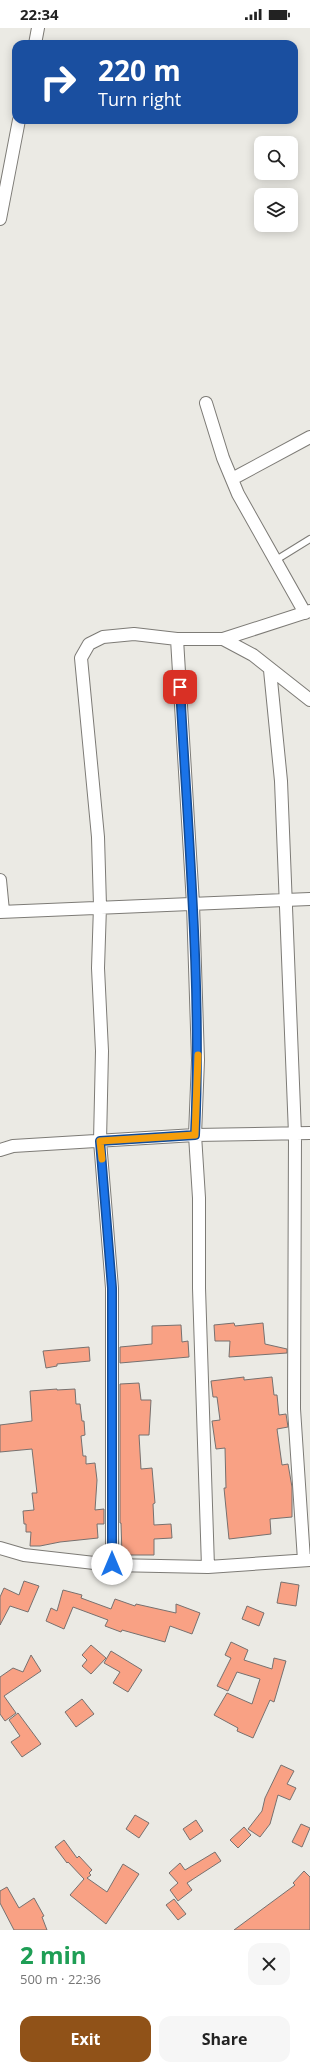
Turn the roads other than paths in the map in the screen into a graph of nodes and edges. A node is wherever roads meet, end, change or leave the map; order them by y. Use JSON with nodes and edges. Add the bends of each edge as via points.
{"nodes":[{"id":1,"x":38,"y":28,"type":"edge"},
{"id":2,"x":36,"y":40,"type":"edge"},
{"id":3,"x":18,"y":124,"type":"edge"},
{"id":4,"x":0,"y":219,"type":"edge"},
{"id":5,"x":206,"y":404,"type":"dead end"},
{"id":6,"x":310,"y":437,"type":"edge"},
{"id":7,"x":232,"y":479,"type":"junction"},
{"id":8,"x":310,"y":539,"type":"edge"},
{"id":9,"x":276,"y":560,"type":"junction"},
{"id":10,"x":308,"y":612,"type":"edge"},
{"id":11,"x":177,"y":639,"type":"junction"},
{"id":12,"x":223,"y":639,"type":"junction"},
{"id":13,"x":270,"y":670,"type":"junction"},
{"id":14,"x":310,"y":700,"type":"edge"},
{"id":15,"x":0,"y":880,"type":"edge"},
{"id":16,"x":310,"y":899,"type":"edge"},
{"id":17,"x":285,"y":901,"type":"junction"},
{"id":18,"x":193,"y":904,"type":"junction"},
{"id":19,"x":100,"y":906,"type":"junction"},
{"id":20,"x":1,"y":911,"type":"edge"},
{"id":21,"x":310,"y":1133,"type":"edge"},
{"id":22,"x":295,"y":1134,"type":"junction"},
{"id":23,"x":195,"y":1135,"type":"junction"},
{"id":24,"x":100,"y":1141,"type":"junction"},
{"id":25,"x":0,"y":1150,"type":"edge"},
{"id":26,"x":0,"y":1548,"type":"edge"},
{"id":27,"x":307,"y":1560,"type":"edge"},
{"id":28,"x":112,"y":1564,"type":"junction"},
{"id":29,"x":208,"y":1567,"type":"junction"}],
"edges":[{"from":1,"to":2,"type":"street"},
{"from":3,"to":4,"type":"street"},
{"from":5,"to":7,"type":"street"},
{"from":6,"to":7,"type":"street"},
{"from":7,"to":9,"type":"street"},
{"from":8,"to":9,"type":"lane"},
{"from":9,"to":10,"type":"street"},
{"from":10,"to":12,"type":"street"},
{"from":11,"to":12,"type":"street"},
{"from":11,"to":18,"type":"street"},
{"from":11,"to":19,"type":"street","via":[[134,634],[103,637],[89,644],[81,658],[98,837]]},
{"from":12,"to":13,"type":"street","via":[[253,655]]},
{"from":13,"to":14,"type":"street"},
{"from":13,"to":17,"type":"street","via":[[281,781]]},
{"from":15,"to":20,"type":"street"},
{"from":16,"to":17,"type":"street"},
{"from":17,"to":18,"type":"street"},
{"from":17,"to":22,"type":"street"},
{"from":18,"to":19,"type":"street"},
{"from":18,"to":23,"type":"street","via":[[198,1060]]},
{"from":19,"to":20,"type":"street"},
{"from":19,"to":24,"type":"street"},
{"from":21,"to":22,"type":"street"},
{"from":22,"to":23,"type":"street"},
{"from":22,"to":27,"type":"street","via":[[294,1409]]},
{"from":23,"to":24,"type":"street"},
{"from":23,"to":29,"type":"street","via":[[199,1198],[199,1288]]},
{"from":24,"to":25,"type":"street","via":[[13,1146]]},
{"from":24,"to":28,"type":"street","via":[[112,1288]]},
{"from":26,"to":28,"type":"street","via":[[24,1555]]},
{"from":27,"to":29,"type":"street"},
{"from":28,"to":29,"type":"street"}]}
